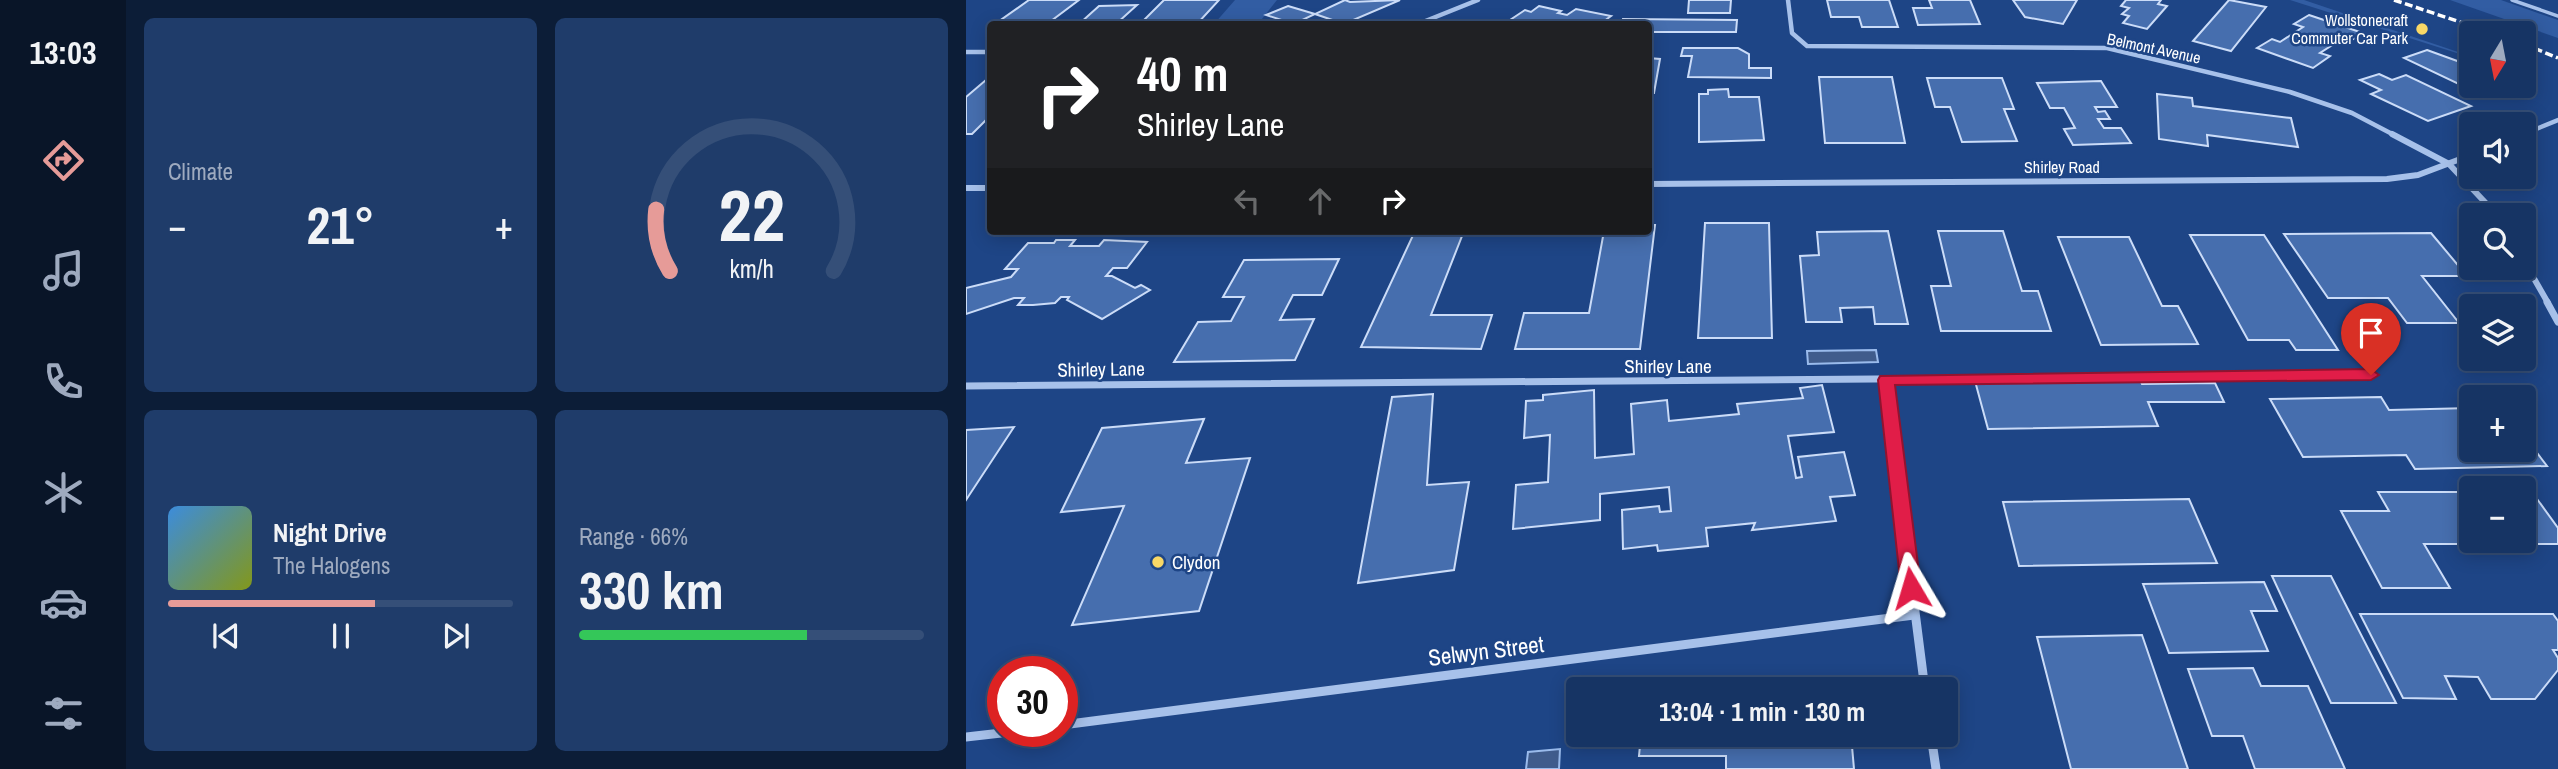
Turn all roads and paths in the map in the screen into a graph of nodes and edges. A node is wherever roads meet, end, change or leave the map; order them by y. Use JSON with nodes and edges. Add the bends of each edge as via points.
{"nodes":[{"id":1,"x":1478,"y":0,"type":"edge"},
{"id":2,"x":1788,"y":0,"type":"edge"},
{"id":3,"x":2512,"y":0,"type":"edge"},
{"id":4,"x":2558,"y":16,"type":"edge"},
{"id":5,"x":1426,"y":21,"type":"edge"},
{"id":6,"x":966,"y":52,"type":"edge"},
{"id":7,"x":987,"y":52,"type":"edge"},
{"id":8,"x":2558,"y":120,"type":"edge"},
{"id":9,"x":2536,"y":129,"type":"edge"},
{"id":10,"x":2459,"y":160,"type":"edge"},
{"id":11,"x":2449,"y":164,"type":"junction"},
{"id":12,"x":1652,"y":184,"type":"edge"},
{"id":13,"x":966,"y":188,"type":"edge"},
{"id":14,"x":987,"y":188,"type":"edge"},
{"id":15,"x":2486,"y":203,"type":"edge"},
{"id":16,"x":2535,"y":280,"type":"edge"},
{"id":17,"x":2558,"y":322,"type":"edge"},
{"id":18,"x":2371,"y":375,"type":"dead end"},
{"id":19,"x":1886,"y":380,"type":"junction"},
{"id":20,"x":966,"y":386,"type":"edge"},
{"id":21,"x":1914,"y":615,"type":"junction"},
{"id":22,"x":1923,"y":677,"type":"edge"},
{"id":23,"x":1078,"y":723,"type":"edge"},
{"id":24,"x":987,"y":735,"type":"edge"},
{"id":25,"x":966,"y":737,"type":"edge"},
{"id":26,"x":1933,"y":747,"type":"edge"},
{"id":27,"x":1936,"y":769,"type":"edge"}],
"edges":[{"from":1,"to":5,"type":"street"},
{"from":2,"to":11,"type":"street","name":"Belmont Avenue","via":[[1790,33],[1807,46],[2107,48],[2328,103]]},
{"from":3,"to":4,"type":"lane"},
{"from":6,"to":7,"type":"street"},
{"from":8,"to":9,"type":"street"},
{"from":10,"to":11,"type":"street","name":"Shirley Road"},
{"from":11,"to":12,"type":"street","name":"Shirley Road","via":[[2387,179]]},
{"from":11,"to":15,"type":"street","name":"Belmont Avenue"},
{"from":13,"to":14,"type":"street"},
{"from":16,"to":17,"type":"street"},
{"from":18,"to":19,"type":"street","name":"Shirley Lane"},
{"from":19,"to":20,"type":"street","name":"Shirley Lane"},
{"from":19,"to":21,"type":"street"},
{"from":21,"to":22,"type":"street"},
{"from":21,"to":23,"type":"street","name":"Selwyn Street"},
{"from":24,"to":25,"type":"street"},
{"from":26,"to":27,"type":"street"}]}
